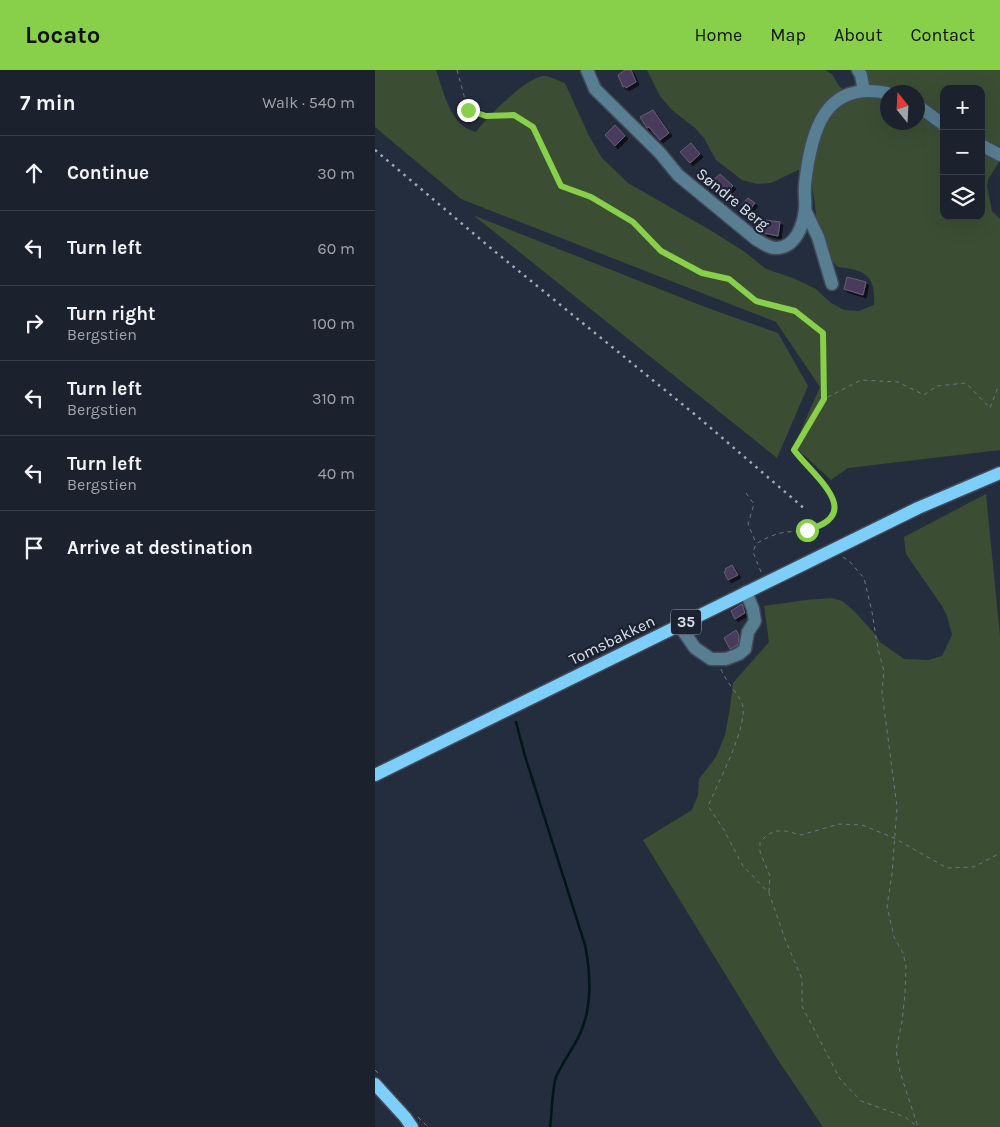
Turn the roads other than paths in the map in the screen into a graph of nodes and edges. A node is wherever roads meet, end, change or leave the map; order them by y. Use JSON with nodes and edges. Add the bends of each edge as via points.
{"nodes":[{"id":1,"x":587,"y":70,"type":"edge"},
{"id":2,"x":858,"y":70,"type":"edge"},
{"id":3,"x":864,"y":91,"type":"junction"},
{"id":4,"x":880,"y":92,"type":"edge"},
{"id":5,"x":925,"y":111,"type":"edge"},
{"id":6,"x":940,"y":122,"type":"edge"},
{"id":7,"x":985,"y":147,"type":"edge"},
{"id":8,"x":1000,"y":155,"type":"edge"},
{"id":9,"x":805,"y":210,"type":"junction"},
{"id":10,"x":832,"y":284,"type":"dead end"},
{"id":11,"x":1000,"y":474,"type":"edge"},
{"id":12,"x":746,"y":592,"type":"junction"},
{"id":13,"x":679,"y":625,"type":"junction"},
{"id":14,"x":375,"y":775,"type":"edge"},
{"id":15,"x":375,"y":1084,"type":"edge"},
{"id":16,"x":375,"y":1095,"type":"edge"},
{"id":17,"x":411,"y":1127,"type":"edge"}],
"edges":[{"from":1,"to":9,"type":"street","name":"Søndre Berg","via":[[595,89],[678,175],[757,240],[777,248],[786,245],[795,239]]},
{"from":2,"to":3,"type":"street"},
{"from":3,"to":4,"type":"street","name":"Søndre Berg"},
{"from":3,"to":9,"type":"street","name":"Søndre Berg","via":[[844,96],[822,116],[814,134],[805,185]]},
{"from":5,"to":6,"type":"street"},
{"from":7,"to":8,"type":"street"},
{"from":9,"to":10,"type":"street","via":[[818,237]]},
{"from":11,"to":12,"type":"main road","name":"Tomsbakken","number":"35","via":[[954,491]]},
{"from":12,"to":13,"type":"main road","name":"Tomsbakken","number":"35"},
{"from":12,"to":13,"type":"street","via":[[755,621],[748,632],[746,646],[733,657],[711,659],[695,648]]},
{"from":13,"to":14,"type":"main road","name":"Tomsbakken","number":"35"},
{"from":15,"to":17,"type":"main road"},
{"from":16,"to":17,"type":"main road","via":[[402,1123]]}]}
